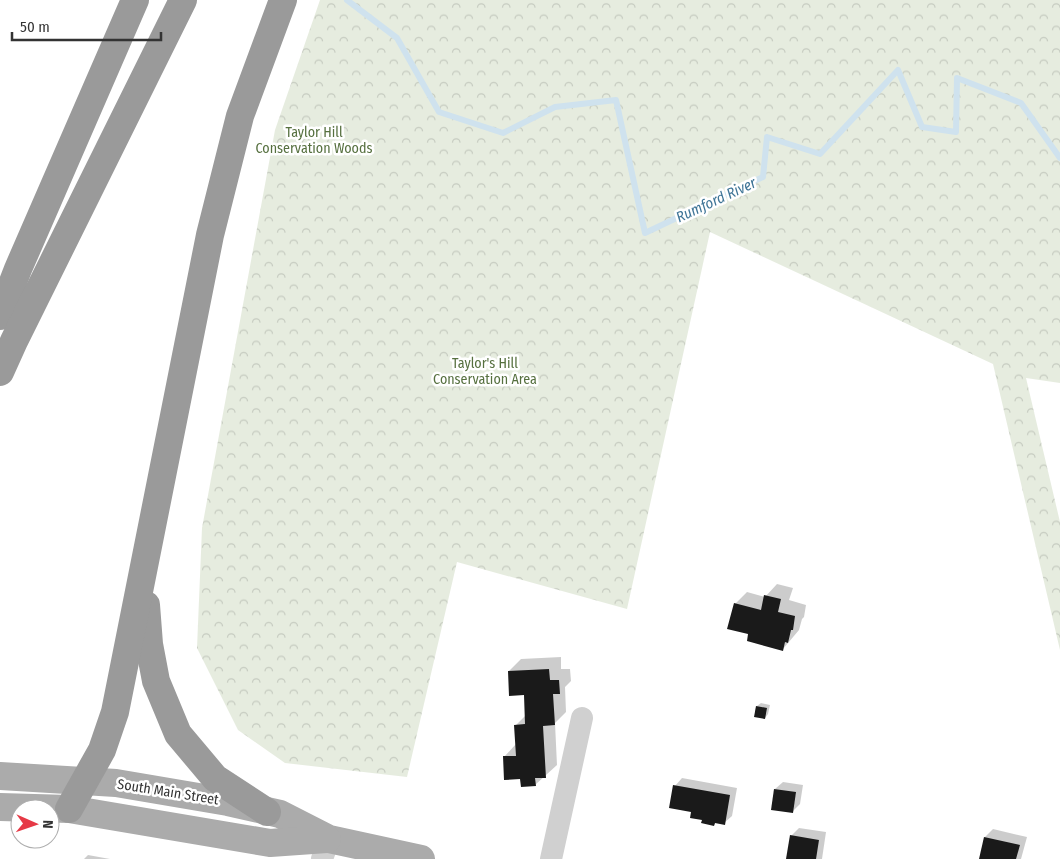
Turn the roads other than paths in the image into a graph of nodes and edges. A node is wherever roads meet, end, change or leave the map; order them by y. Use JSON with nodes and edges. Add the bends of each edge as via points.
{"nodes":[{"id":1,"x":135,"y":0,"type":"edge"},
{"id":2,"x":183,"y":0,"type":"edge"},
{"id":3,"x":284,"y":0,"type":"edge"},
{"id":4,"x":0,"y":316,"type":"edge"},
{"id":5,"x":0,"y":372,"type":"edge"},
{"id":6,"x":150,"y":534,"type":"junction"},
{"id":7,"x":582,"y":718,"type":"dead end"},
{"id":8,"x":0,"y":776,"type":"edge"},
{"id":9,"x":85,"y":782,"type":"junction"},
{"id":10,"x":0,"y":806,"type":"edge"},
{"id":11,"x":69,"y":808,"type":"junction"},
{"id":12,"x":267,"y":812,"type":"junction"},
{"id":13,"x":325,"y":849,"type":"edge"},
{"id":14,"x":421,"y":859,"type":"edge"},
{"id":15,"x":552,"y":859,"type":"edge"}],
"edges":[{"from":1,"to":4,"type":"highway"},
{"from":2,"to":5,"type":"highway"},
{"from":3,"to":6,"type":"highway","via":[[240,116],[210,235]]},
{"from":6,"to":9,"type":"highway","via":[[114,712],[102,750]]},
{"from":6,"to":12,"type":"highway","via":[[146,579],[149,644],[156,681],[178,734],[215,778]]},
{"from":7,"to":15,"type":"lane"},
{"from":8,"to":9,"type":"main road","name":"South Main Street"},
{"from":9,"to":11,"type":"highway"},
{"from":9,"to":12,"type":"main road","name":"South Main Street","via":[[126,785]]},
{"from":10,"to":11,"type":"main road","name":"South Main Street"},
{"from":11,"to":13,"type":"main road","name":"South Main Street","via":[[270,843]]},
{"from":12,"to":13,"type":"main road","name":"South Main Street","via":[[280,814]]},
{"from":13,"to":14,"type":"main road","name":"South Main Street"}]}
